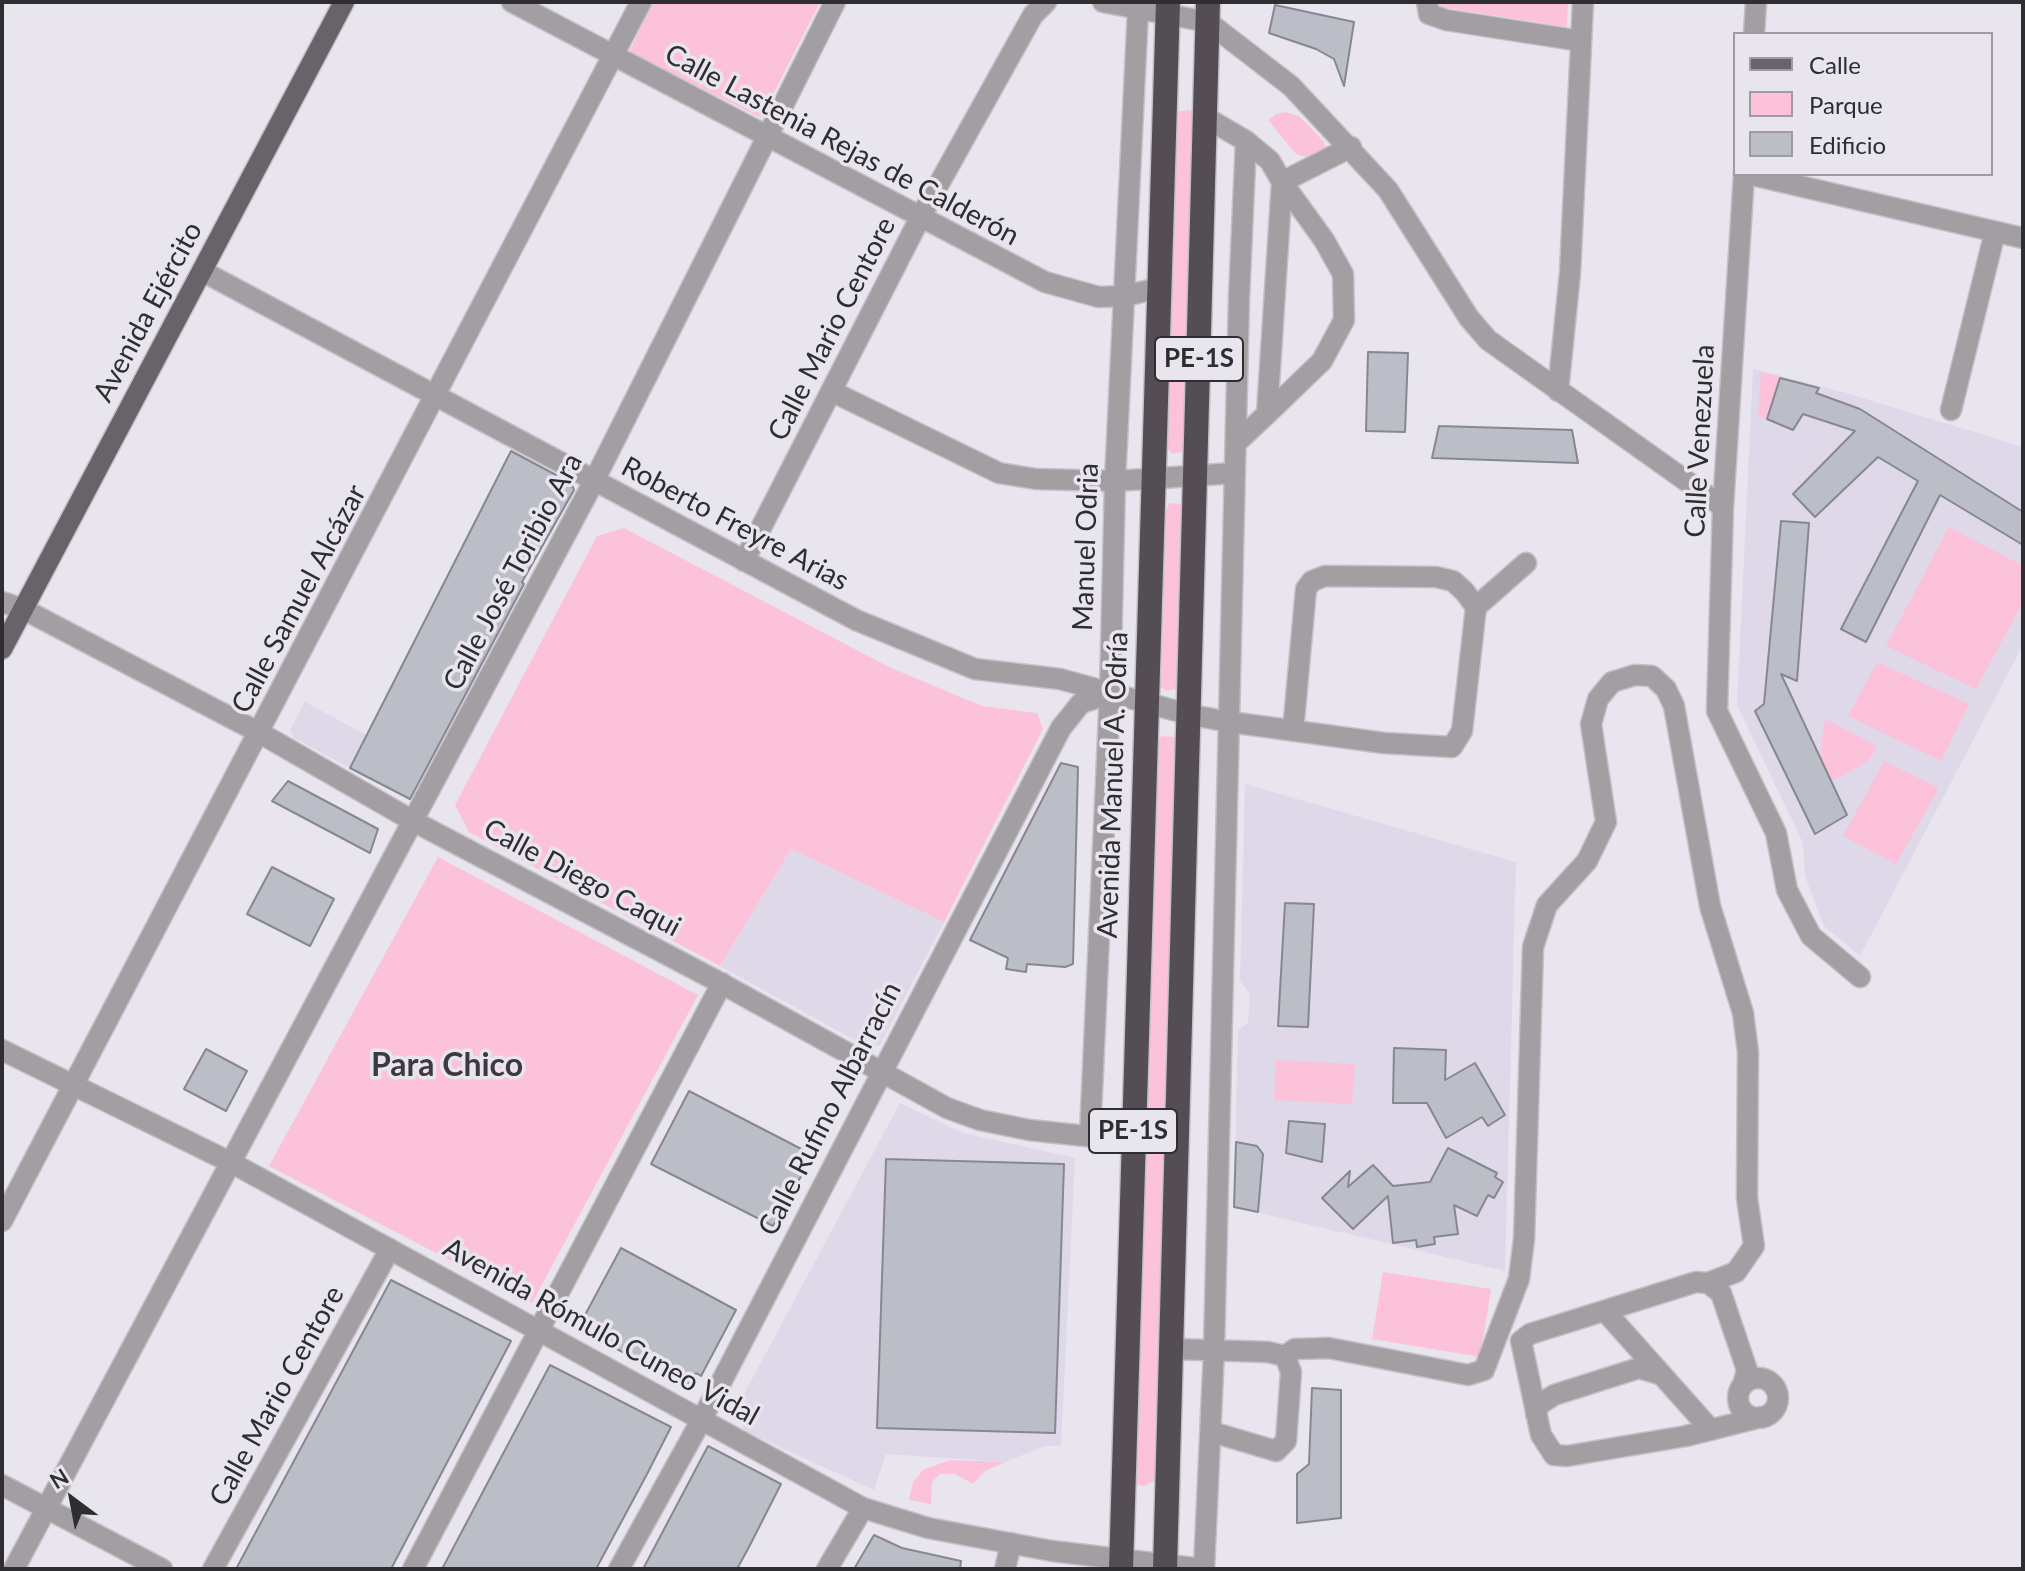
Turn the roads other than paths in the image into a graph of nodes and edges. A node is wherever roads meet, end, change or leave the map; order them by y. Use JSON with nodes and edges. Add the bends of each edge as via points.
{"nodes":[{"id":1,"x":344,"y":2,"type":"edge"},
{"id":2,"x":512,"y":2,"type":"edge"},
{"id":3,"x":641,"y":2,"type":"edge"},
{"id":4,"x":835,"y":2,"type":"edge"},
{"id":5,"x":1046,"y":2,"type":"edge"},
{"id":6,"x":1103,"y":2,"type":"edge"},
{"id":7,"x":1583,"y":2,"type":"edge"},
{"id":8,"x":1756,"y":2,"type":"edge"},
{"id":9,"x":1168,"y":8,"type":"edge"},
{"id":10,"x":1428,"y":8,"type":"edge"},
{"id":11,"x":1138,"y":9,"type":"junction"},
{"id":12,"x":1208,"y":12,"type":"edge"},
{"id":13,"x":1754,"y":32,"type":"edge"},
{"id":14,"x":1581,"y":41,"type":"junction"},
{"id":15,"x":615,"y":57,"type":"junction"},
{"id":16,"x":1205,"y":117,"type":"junction"},
{"id":17,"x":766,"y":137,"type":"junction"},
{"id":18,"x":1246,"y":141,"type":"junction"},
{"id":19,"x":1351,"y":147,"type":"junction"},
{"id":20,"x":1746,"y":176,"type":"edge"},
{"id":21,"x":1755,"y":176,"type":"edge"},
{"id":22,"x":1282,"y":182,"type":"junction"},
{"id":23,"x":921,"y":216,"type":"junction"},
{"id":24,"x":1995,"y":232,"type":"junction"},
{"id":25,"x":2023,"y":238,"type":"edge"},
{"id":26,"x":202,"y":271,"type":"junction"},
{"id":27,"x":1158,"y":288,"type":"junction"},
{"id":28,"x":1125,"y":296,"type":"junction"},
{"id":29,"x":831,"y":391,"type":"junction"},
{"id":30,"x":1558,"y":391,"type":"junction"},
{"id":31,"x":436,"y":397,"type":"junction"},
{"id":32,"x":1951,"y":410,"type":"dead end"},
{"id":33,"x":1267,"y":414,"type":"junction"},
{"id":34,"x":1236,"y":443,"type":"junction"},
{"id":35,"x":1235,"y":473,"type":"junction"},
{"id":36,"x":1197,"y":476,"type":"junction"},
{"id":37,"x":1152,"y":478,"type":"junction"},
{"id":38,"x":594,"y":481,"type":"junction"},
{"id":39,"x":1115,"y":481,"type":"junction"},
{"id":40,"x":1723,"y":507,"type":"junction"},
{"id":41,"x":744,"y":561,"type":"junction"},
{"id":42,"x":1526,"y":563,"type":"dead end"},
{"id":43,"x":2,"y":602,"type":"edge"},
{"id":44,"x":1476,"y":607,"type":"junction"},
{"id":45,"x":23,"y":609,"type":"junction"},
{"id":46,"x":2,"y":649,"type":"edge"},
{"id":47,"x":1110,"y":694,"type":"junction"},
{"id":48,"x":1146,"y":703,"type":"junction"},
{"id":49,"x":1191,"y":715,"type":"junction"},
{"id":50,"x":1230,"y":722,"type":"junction"},
{"id":51,"x":1293,"y":731,"type":"junction"},
{"id":52,"x":260,"y":733,"type":"junction"},
{"id":53,"x":413,"y":821,"type":"junction"},
{"id":54,"x":1860,"y":977,"type":"dead end"},
{"id":55,"x":722,"y":983,"type":"junction"},
{"id":56,"x":2,"y":1050,"type":"edge"},
{"id":57,"x":879,"y":1073,"type":"junction"},
{"id":58,"x":75,"y":1086,"type":"junction"},
{"id":59,"x":1090,"y":1135,"type":"junction"},
{"id":60,"x":1133,"y":1141,"type":"junction"},
{"id":61,"x":232,"y":1163,"type":"junction"},
{"id":62,"x":2,"y":1221,"type":"edge"},
{"id":63,"x":390,"y":1249,"type":"junction"},
{"id":64,"x":1708,"y":1283,"type":"junction"},
{"id":65,"x":1605,"y":1311,"type":"junction"},
{"id":66,"x":1505,"y":1315,"type":"junction"},
{"id":67,"x":537,"y":1332,"type":"junction"},
{"id":68,"x":1521,"y":1341,"type":"junction"},
{"id":69,"x":1171,"y":1349,"type":"junction"},
{"id":70,"x":1214,"y":1350,"type":"junction"},
{"id":71,"x":1285,"y":1356,"type":"junction"},
{"id":72,"x":1641,"y":1361,"type":"junction"},
{"id":73,"x":1750,"y":1378,"type":"junction"},
{"id":74,"x":1529,"y":1385,"type":"junction"},
{"id":75,"x":1554,"y":1395,"type":"junction"},
{"id":76,"x":1536,"y":1414,"type":"junction"},
{"id":77,"x":1739,"y":1416,"type":"junction"},
{"id":78,"x":702,"y":1419,"type":"junction"},
{"id":79,"x":1711,"y":1430,"type":"junction"},
{"id":80,"x":1212,"y":1432,"type":"junction"},
{"id":81,"x":2,"y":1485,"type":"edge"},
{"id":82,"x":863,"y":1508,"type":"junction"},
{"id":83,"x":47,"y":1509,"type":"junction"},
{"id":84,"x":1011,"y":1543,"type":"junction"},
{"id":85,"x":1082,"y":1562,"type":"edge"},
{"id":86,"x":1121,"y":1564,"type":"edge"},
{"id":87,"x":1165,"y":1567,"type":"edge"},
{"id":88,"x":14,"y":1569,"type":"edge"},
{"id":89,"x":162,"y":1569,"type":"edge"},
{"id":90,"x":213,"y":1569,"type":"edge"},
{"id":91,"x":413,"y":1569,"type":"edge"},
{"id":92,"x":619,"y":1569,"type":"edge"},
{"id":93,"x":827,"y":1569,"type":"edge"},
{"id":94,"x":1005,"y":1569,"type":"edge"},
{"id":95,"x":1204,"y":1569,"type":"edge"}],
"edges":[{"from":1,"to":26,"type":"main road","name":"Avenida Ejército"},
{"from":2,"to":15,"type":"street","name":"Calle Lastenia Rejas de Calderón"},
{"from":3,"to":15,"type":"street","name":"Calle Samuel Alcázar"},
{"from":4,"to":17,"type":"street","name":"Calle José Toribio Ara"},
{"from":5,"to":23,"type":"street","name":"Calle Mario Centore","via":[[1033,15]]},
{"from":6,"to":11,"type":"street"},
{"from":7,"to":14,"type":"street"},
{"from":8,"to":13,"type":"street"},
{"from":9,"to":11,"type":"street"},
{"from":9,"to":12,"type":"street"},
{"from":9,"to":27,"type":"highway","name":"Avenida Manuel A. Odría","number":"PE-1S"},
{"from":10,"to":14,"type":"street","via":[[1446,20]]},
{"from":11,"to":28,"type":"street","name":"Manuel Odria"},
{"from":12,"to":16,"type":"highway","number":"PE-1S"},
{"from":12,"to":19,"type":"street"},
{"from":14,"to":30,"type":"street","via":[[1570,273]]},
{"from":15,"to":17,"type":"street","name":"Calle Lastenia Rejas de Calderón"},
{"from":15,"to":31,"type":"street","name":"Calle Samuel Alcázar"},
{"from":16,"to":18,"type":"street"},
{"from":16,"to":36,"type":"highway","number":"PE-1S"},
{"from":17,"to":23,"type":"street","name":"Calle Lastenia Rejas de Calderón"},
{"from":17,"to":38,"type":"street","name":"Calle José Toribio Ara"},
{"from":18,"to":22,"type":"street","via":[[1270,161]]},
{"from":18,"to":34,"type":"street"},
{"from":19,"to":22,"type":"street"},
{"from":19,"to":30,"type":"street","via":[[1395,201],[1469,318],[1488,340]]},
{"from":20,"to":40,"type":"street","name":"Calle Venezuela"},
{"from":21,"to":24,"type":"street"},
{"from":22,"to":33,"type":"street"},
{"from":22,"to":33,"type":"street","via":[[1343,274],[1344,320],[1322,361]]},
{"from":23,"to":28,"type":"street","name":"Calle Lastenia Rejas de Calderón","via":[[1045,282],[1099,297]]},
{"from":23,"to":29,"type":"street","name":"Calle Mario Centore"},
{"from":24,"to":25,"type":"street"},
{"from":24,"to":32,"type":"street"},
{"from":26,"to":31,"type":"street","name":"Roberto Freyre Arias"},
{"from":26,"to":45,"type":"main road","name":"Avenida Ejército"},
{"from":27,"to":28,"type":"street","name":"Calle Lastenia Rejas de Calderón"},
{"from":27,"to":37,"type":"highway","name":"Avenida Manuel A. Odría","number":"PE-1S"},
{"from":28,"to":39,"type":"street","name":"Manuel Odria"},
{"from":29,"to":39,"type":"street","via":[[999,473]]},
{"from":29,"to":41,"type":"street","name":"Calle Mario Centore"},
{"from":30,"to":40,"type":"street"},
{"from":31,"to":38,"type":"street","name":"Roberto Freyre Arias"},
{"from":31,"to":52,"type":"street","name":"Calle Samuel Alcázar"},
{"from":33,"to":34,"type":"street"},
{"from":34,"to":35,"type":"street"},
{"from":35,"to":36,"type":"street"},
{"from":35,"to":50,"type":"street"},
{"from":36,"to":37,"type":"street"},
{"from":36,"to":49,"type":"highway","number":"PE-1S"},
{"from":37,"to":39,"type":"street"},
{"from":37,"to":48,"type":"highway","name":"Avenida Manuel A. Odría","number":"PE-1S"},
{"from":38,"to":41,"type":"street","name":"Roberto Freyre Arias"},
{"from":38,"to":53,"type":"street","name":"Calle José Toribio Ara"},
{"from":39,"to":47,"type":"street","name":"Manuel Odria"},
{"from":40,"to":54,"type":"street","name":"Calle Venezuela","via":[[1717,711],[1776,833],[1787,890],[1811,936]]},
{"from":41,"to":47,"type":"street","name":"Roberto Freyre Arias","via":[[945,659],[1009,675],[1060,679]]},
{"from":42,"to":44,"type":"street"},
{"from":43,"to":45,"type":"street","name":"Calle Diego Caqui"},
{"from":44,"to":51,"type":"street","name":"Roberto Freyre Arias","via":[[1457,744],[1384,743]]},
{"from":44,"to":51,"type":"street","via":[[1453,581],[1436,577],[1325,576],[1312,581],[1306,589]]},
{"from":45,"to":46,"type":"main road","name":"Avenida Ejército"},
{"from":45,"to":52,"type":"street","name":"Calle Diego Caqui"},
{"from":47,"to":48,"type":"street","name":"Roberto Freyre Arias"},
{"from":47,"to":57,"type":"street","name":"Calle Rufino Albarracín","via":[[1081,703],[1061,728]]},
{"from":47,"to":59,"type":"street","name":"Manuel Odria"},
{"from":48,"to":49,"type":"street","name":"Roberto Freyre Arias"},
{"from":48,"to":60,"type":"highway","name":"Avenida Manuel A. Odría","number":"PE-1S"},
{"from":49,"to":50,"type":"street","name":"Roberto Freyre Arias"},
{"from":49,"to":69,"type":"highway","number":"PE-1S"},
{"from":50,"to":51,"type":"street","name":"Roberto Freyre Arias"},
{"from":50,"to":70,"type":"street"},
{"from":52,"to":53,"type":"street","name":"Calle Diego Caqui"},
{"from":52,"to":58,"type":"street","name":"Calle Samuel Alcázar"},
{"from":53,"to":55,"type":"street","name":"Calle Diego Caqui"},
{"from":53,"to":61,"type":"street","name":"Calle José Toribio Ara"},
{"from":55,"to":57,"type":"street","name":"Calle Diego Caqui"},
{"from":55,"to":67,"type":"street"},
{"from":56,"to":58,"type":"street","name":"Avenida Rómulo Cuneo Vidal"},
{"from":57,"to":59,"type":"street","name":"Calle Diego Caqui","via":[[980,1120]]},
{"from":57,"to":78,"type":"street","name":"Calle Rufino Albarracín"},
{"from":58,"to":61,"type":"street","name":"Avenida Rómulo Cuneo Vidal"},
{"from":58,"to":62,"type":"street","name":"Calle Samuel Alcázar"},
{"from":59,"to":60,"type":"street","name":"Calle Diego Caqui"},
{"from":60,"to":86,"type":"highway","name":"Avenida Manuel A. Odría","number":"PE-1S"},
{"from":61,"to":63,"type":"street","name":"Avenida Rómulo Cuneo Vidal"},
{"from":61,"to":83,"type":"street","name":"Calle José Toribio Ara"},
{"from":63,"to":67,"type":"street","name":"Avenida Rómulo Cuneo Vidal"},
{"from":63,"to":90,"type":"street","name":"Calle Mario Centore"},
{"from":64,"to":65,"type":"street","via":[[1696,1282]]},
{"from":64,"to":66,"type":"street","via":[[1736,1272],[1754,1246],[1747,1198],[1748,1052],[1743,1013],[1710,906],[1674,706],[1652,676],[1635,675],[1612,682],[1598,699],[1591,724],[1606,822],[1587,861],[1547,905],[1533,947],[1524,1239],[1519,1279]]},
{"from":64,"to":73,"type":"street","via":[[1721,1293]]},
{"from":65,"to":68,"type":"street"},
{"from":65,"to":72,"type":"street"},
{"from":66,"to":68,"type":"street"},
{"from":66,"to":71,"type":"street","via":[[1484,1370],[1476,1374],[1329,1348],[1295,1349]]},
{"from":67,"to":78,"type":"street","name":"Avenida Rómulo Cuneo Vidal"},
{"from":67,"to":91,"type":"street"},
{"from":68,"to":74,"type":"street"},
{"from":69,"to":70,"type":"street"},
{"from":69,"to":87,"type":"highway","number":"PE-1S"},
{"from":70,"to":71,"type":"street"},
{"from":70,"to":80,"type":"street"},
{"from":71,"to":80,"type":"street","via":[[1291,1372],[1286,1441],[1276,1451]]},
{"from":72,"to":75,"type":"street"},
{"from":72,"to":79,"type":"street","via":[[1662,1375]]},
{"from":73,"to":77,"type":"street","via":[[1738,1399]]},
{"from":73,"to":77,"type":"street","via":[[1770,1382],[1777,1393],[1772,1411],[1761,1417]]},
{"from":74,"to":75,"type":"street","via":[[1537,1393]]},
{"from":74,"to":76,"type":"street"},
{"from":75,"to":76,"type":"street","via":[[1539,1405]]},
{"from":76,"to":79,"type":"street","via":[[1554,1455]]},
{"from":77,"to":79,"type":"street"},
{"from":78,"to":82,"type":"street","name":"Avenida Rómulo Cuneo Vidal"},
{"from":78,"to":92,"type":"street","name":"Calle Rufino Albarracín"},
{"from":80,"to":95,"type":"street"},
{"from":81,"to":83,"type":"street"},
{"from":82,"to":84,"type":"street","name":"Avenida Rómulo Cuneo Vidal","via":[[928,1528]]},
{"from":82,"to":93,"type":"street"},
{"from":83,"to":88,"type":"street","name":"Calle José Toribio Ara"},
{"from":83,"to":89,"type":"street"},
{"from":84,"to":85,"type":"street","name":"Avenida Rómulo Cuneo Vidal"},
{"from":84,"to":94,"type":"street"},
{"from":85,"to":86,"type":"street","name":"Avenida Rómulo Cuneo Vidal"},
{"from":86,"to":87,"type":"street","name":"Avenida Rómulo Cuneo Vidal"},
{"from":87,"to":95,"type":"street","name":"Avenida Rómulo Cuneo Vidal"}]}
